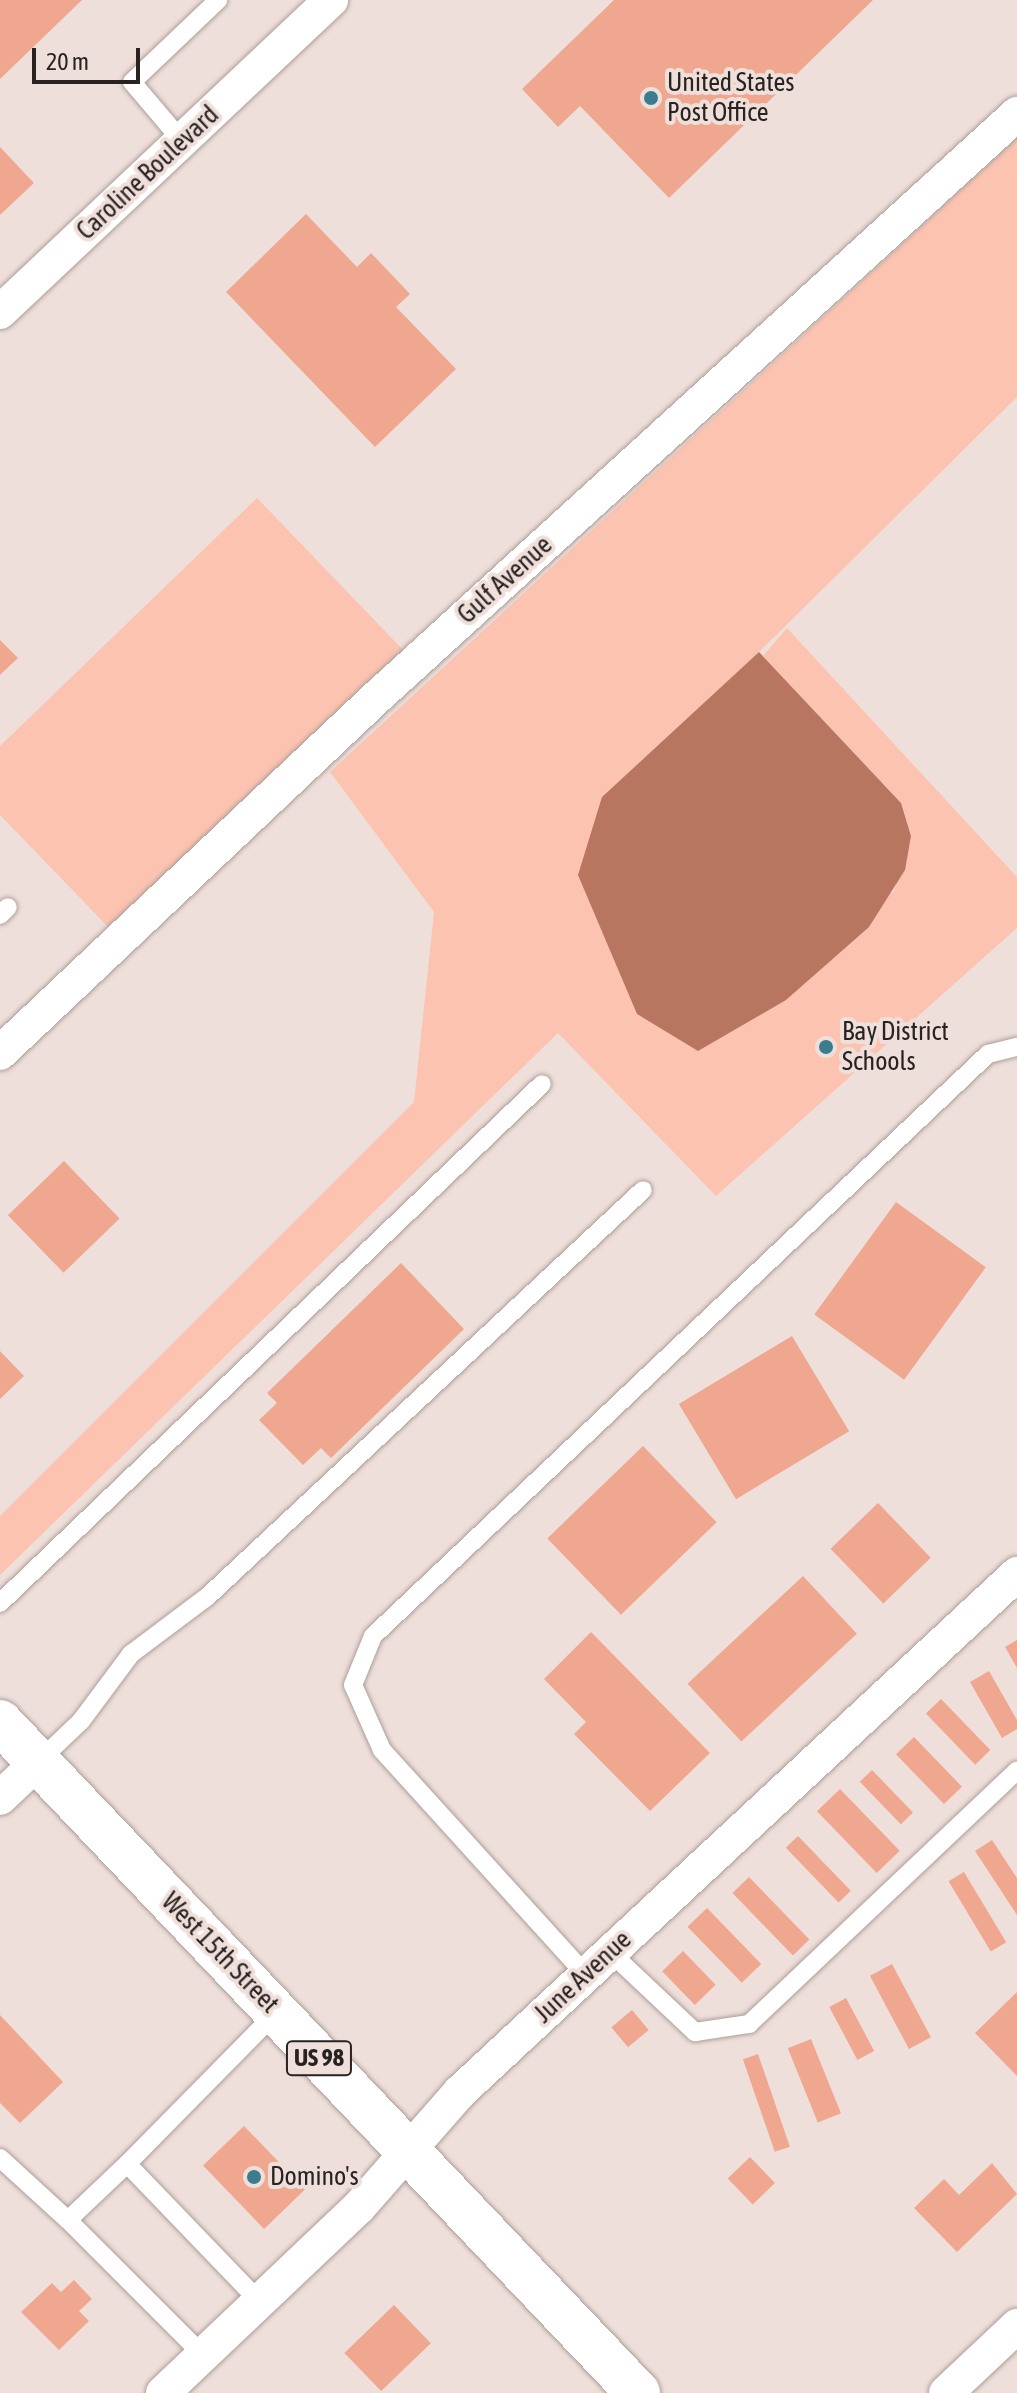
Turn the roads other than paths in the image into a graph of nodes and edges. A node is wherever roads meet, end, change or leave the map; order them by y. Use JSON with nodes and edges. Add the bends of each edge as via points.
{"nodes":[{"id":1,"x":218,"y":0,"type":"edge"},
{"id":2,"x":331,"y":0,"type":"edge"},
{"id":3,"x":1017,"y":114,"type":"edge"},
{"id":4,"x":182,"y":141,"type":"junction"},
{"id":5,"x":0,"y":312,"type":"edge"},
{"id":6,"x":5,"y":1038,"type":"edge"},
{"id":7,"x":1017,"y":1047,"type":"edge"},
{"id":8,"x":542,"y":1084,"type":"dead end"},
{"id":9,"x":643,"y":1190,"type":"dead end"},
{"id":10,"x":1017,"y":1574,"type":"edge"},
{"id":11,"x":0,"y":1603,"type":"edge"},
{"id":12,"x":0,"y":1722,"type":"edge"},
{"id":13,"x":38,"y":1762,"type":"junction"},
{"id":14,"x":1017,"y":1771,"type":"edge"},
{"id":15,"x":0,"y":1798,"type":"edge"},
{"id":16,"x":598,"y":1963,"type":"junction"},
{"id":17,"x":276,"y":2013,"type":"junction"},
{"id":18,"x":409,"y":2152,"type":"junction"},
{"id":19,"x":0,"y":2158,"type":"edge"},
{"id":20,"x":127,"y":2164,"type":"junction"},
{"id":21,"x":68,"y":2220,"type":"junction"},
{"id":22,"x":259,"y":2301,"type":"junction"},
{"id":23,"x":1017,"y":2326,"type":"edge"},
{"id":24,"x":203,"y":2355,"type":"junction"},
{"id":25,"x":163,"y":2393,"type":"edge"},
{"id":26,"x":638,"y":2393,"type":"edge"},
{"id":27,"x":946,"y":2393,"type":"edge"}],
"edges":[{"from":1,"to":4,"type":"lane","via":[[132,82]]},
{"from":2,"to":4,"type":"street","name":"Caroline Boulevard"},
{"from":3,"to":6,"type":"street","name":"Gulf Avenue"},
{"from":4,"to":5,"type":"street","name":"Caroline Boulevard"},
{"from":7,"to":16,"type":"lane","via":[[988,1054],[373,1636],[353,1685],[382,1750]]},
{"from":8,"to":11,"type":"lane"},
{"from":9,"to":13,"type":"lane","via":[[207,1597],[131,1654],[81,1721]]},
{"from":10,"to":16,"type":"street","name":"June Avenue"},
{"from":12,"to":13,"type":"highway","name":"West 15th Street","number":"US 98"},
{"from":13,"to":15,"type":"street"},
{"from":13,"to":17,"type":"highway","name":"West 15th Street","number":"US 98"},
{"from":14,"to":16,"type":"lane","via":[[749,2024],[695,2032]]},
{"from":16,"to":18,"type":"street","name":"June Avenue","via":[[460,2092]]},
{"from":17,"to":18,"type":"highway","name":"West 15th Street","number":"US 98"},
{"from":17,"to":20,"type":"lane"},
{"from":18,"to":22,"type":"street","name":"June Avenue"},
{"from":18,"to":26,"type":"highway","name":"West 15th Street","number":"US 98"},
{"from":19,"to":21,"type":"lane"},
{"from":20,"to":21,"type":"lane"},
{"from":20,"to":22,"type":"lane"},
{"from":21,"to":24,"type":"lane"},
{"from":22,"to":24,"type":"street","name":"June Avenue"},
{"from":23,"to":27,"type":"street"},
{"from":24,"to":25,"type":"street","name":"June Avenue"}]}
